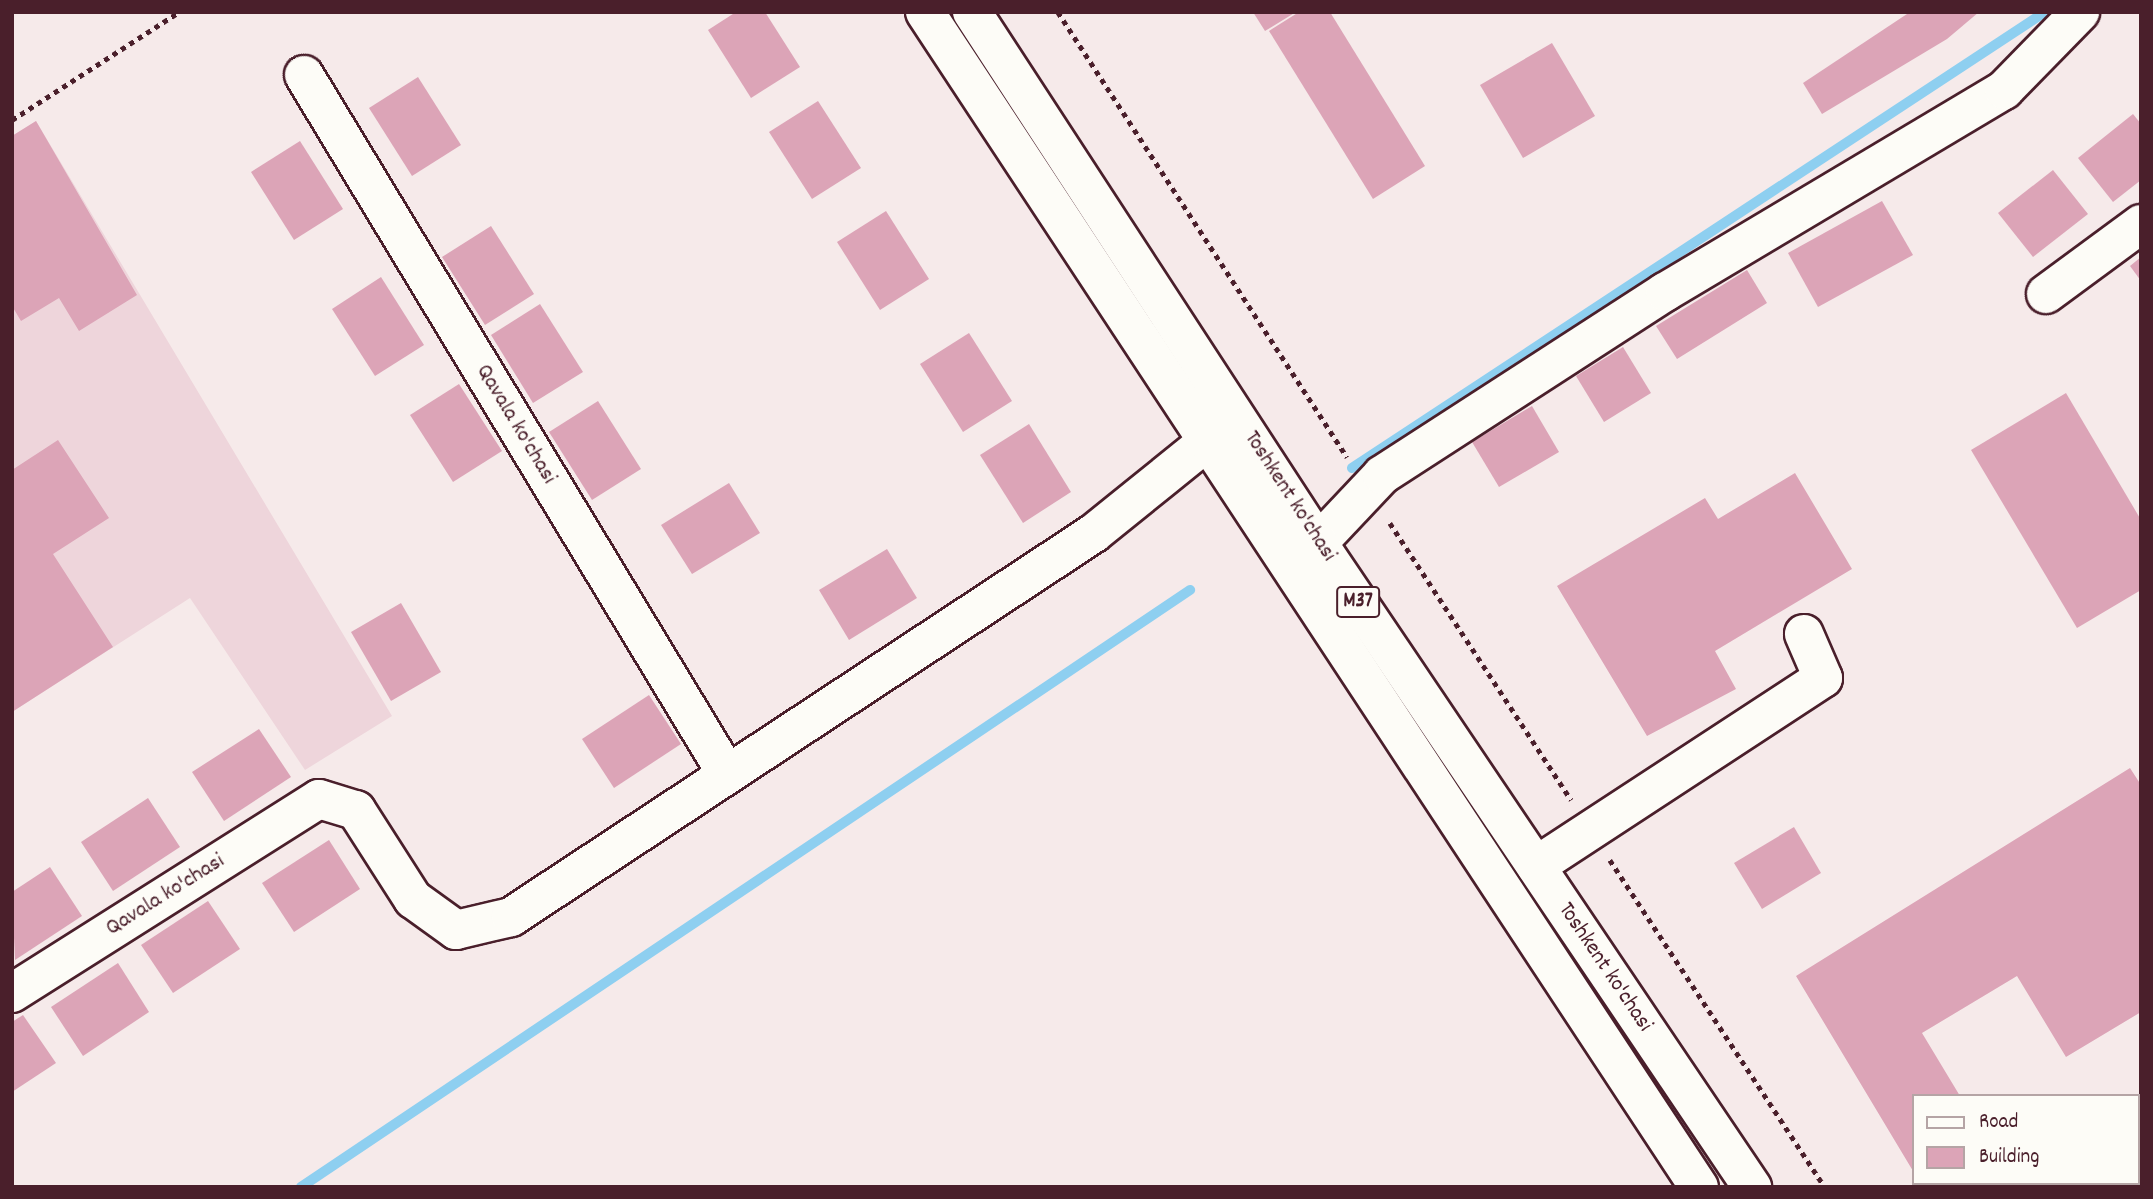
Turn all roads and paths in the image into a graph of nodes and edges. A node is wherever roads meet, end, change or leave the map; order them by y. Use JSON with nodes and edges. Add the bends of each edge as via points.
{"nodes":[{"id":1,"x":179,"y":12,"type":"edge"},
{"id":2,"x":925,"y":12,"type":"edge"},
{"id":3,"x":972,"y":12,"type":"edge"},
{"id":4,"x":1058,"y":12,"type":"edge"},
{"id":5,"x":2080,"y":12,"type":"edge"},
{"id":6,"x":304,"y":75,"type":"dead end"},
{"id":7,"x":12,"y":120,"type":"edge"},
{"id":8,"x":2141,"y":224,"type":"edge"},
{"id":9,"x":2046,"y":294,"type":"dead end"},
{"id":10,"x":1208,"y":441,"type":"junction"},
{"id":11,"x":1369,"y":490,"type":"junction"},
{"id":12,"x":1318,"y":543,"type":"junction"},
{"id":13,"x":1804,"y":634,"type":"dead end"},
{"id":14,"x":727,"y":774,"type":"junction"},
{"id":15,"x":1591,"y":830,"type":"junction"},
{"id":16,"x":1536,"y":866,"type":"junction"},
{"id":17,"x":12,"y":993,"type":"edge"},
{"id":18,"x":1699,"y":1187,"type":"edge"},
{"id":19,"x":1752,"y":1187,"type":"edge"},
{"id":20,"x":1825,"y":1187,"type":"edge"}],
"edges":[{"from":1,"to":7,"type":"path"},
{"from":2,"to":10,"type":"main road","name":"Toshkent ko'chasi","number":"M37"},
{"from":3,"to":12,"type":"main road","name":"Toshkent ko'chasi","number":"M37"},
{"from":4,"to":11,"type":"path"},
{"from":5,"to":11,"type":"main road","via":[[2004,90],[1665,292],[1382,475]]},
{"from":6,"to":14,"type":"main road","name":"Qavala ko'chasi"},
{"from":8,"to":9,"type":"main road"},
{"from":10,"to":14,"type":"main road","via":[[1094,533]]},
{"from":10,"to":18,"type":"main road","name":"Toshkent ko'chasi","number":"M37"},
{"from":11,"to":12,"type":"main road"},
{"from":11,"to":15,"type":"path"},
{"from":12,"to":16,"type":"main road","name":"Toshkent ko'chasi","number":"M37"},
{"from":13,"to":15,"type":"main road","via":[[1823,678]]},
{"from":14,"to":17,"type":"main road","name":"Qavala ko'chasi","via":[[511,917],[456,930],[413,899],[356,810],[319,799]]},
{"from":15,"to":16,"type":"main road"},
{"from":15,"to":20,"type":"path"},
{"from":16,"to":19,"type":"main road","name":"Toshkent ko'chasi","number":"M37"}]}
